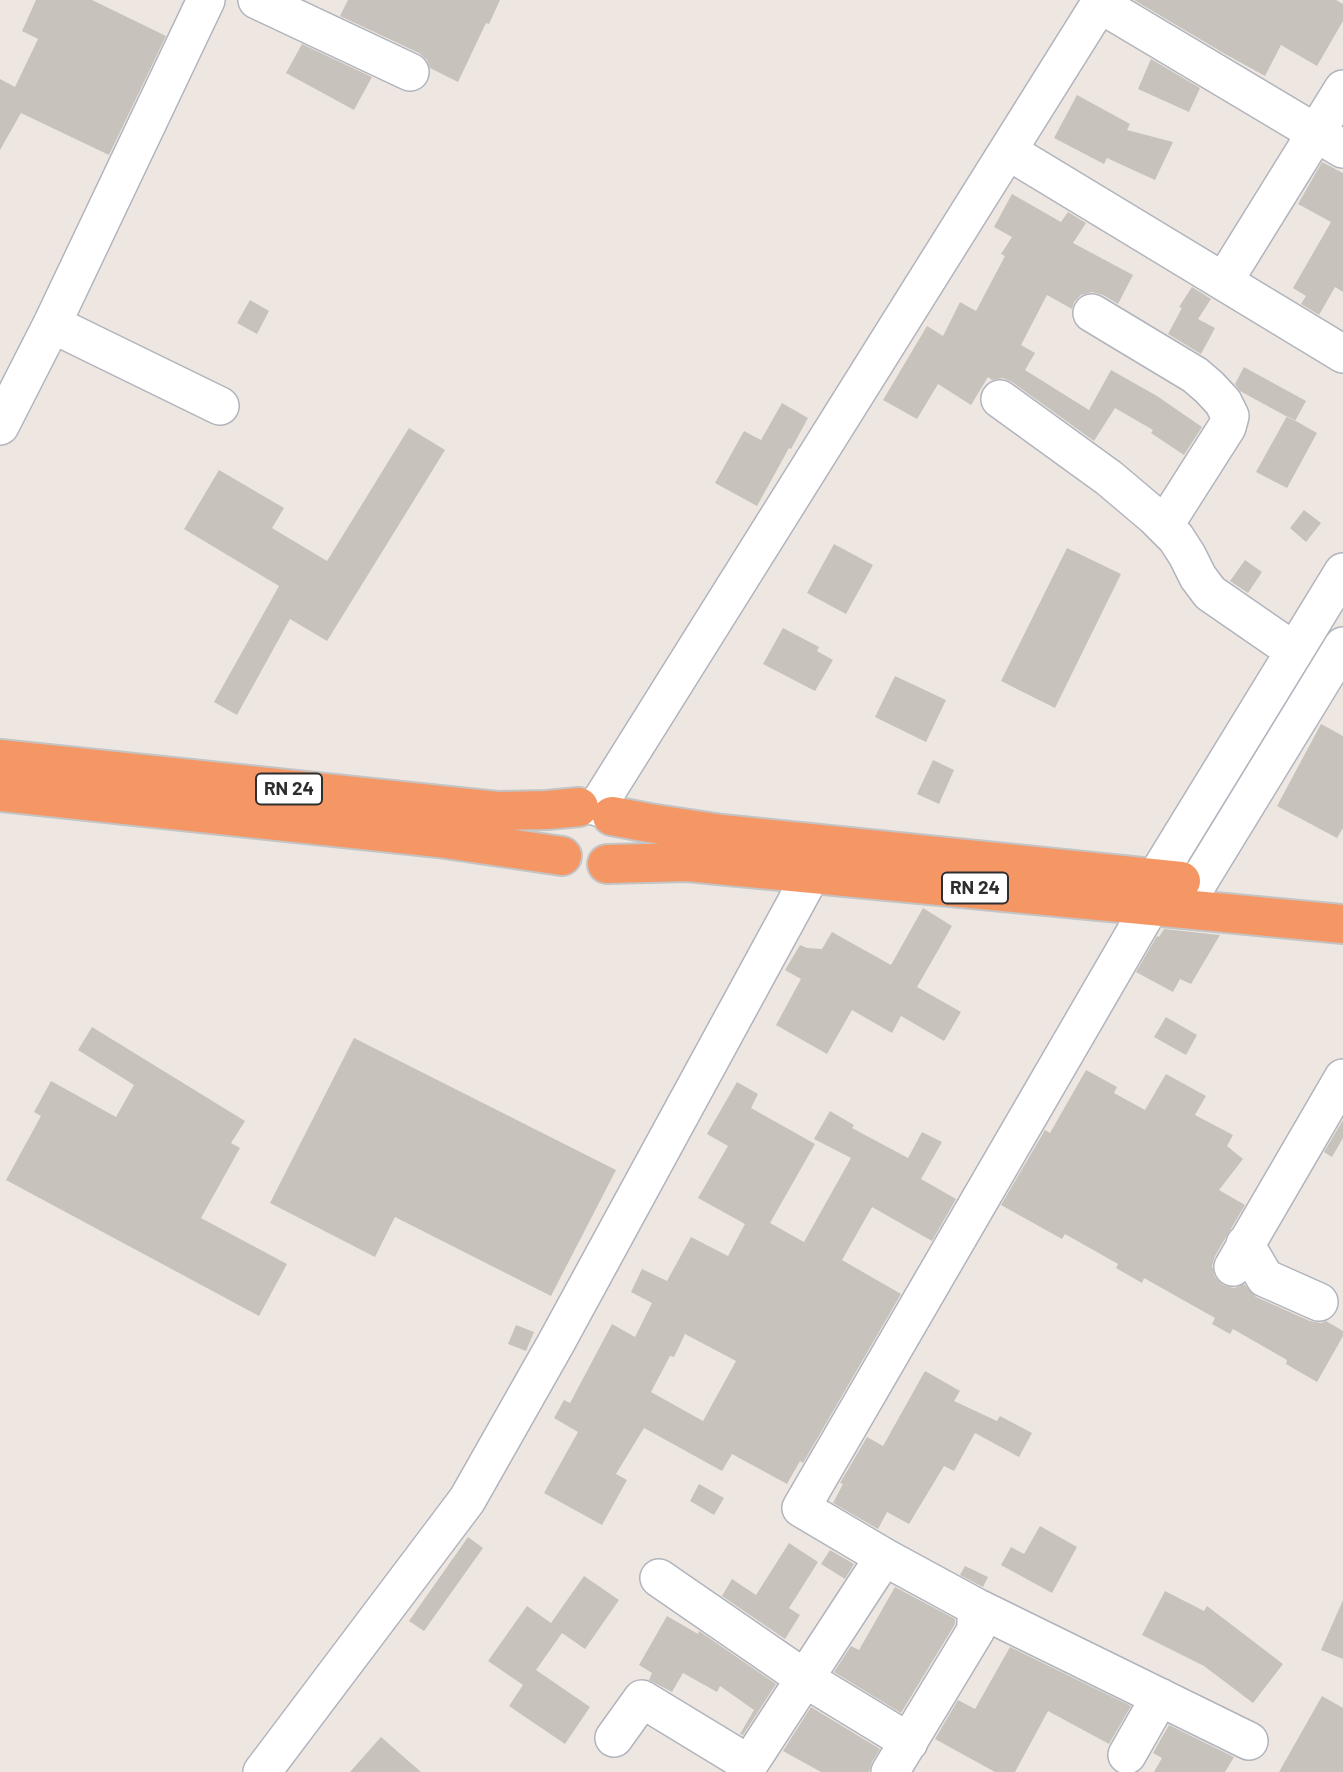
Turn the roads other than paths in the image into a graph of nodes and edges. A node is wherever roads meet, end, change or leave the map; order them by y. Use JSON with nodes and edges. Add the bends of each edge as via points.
{"nodes":[{"id":1,"x":206,"y":0,"type":"edge"},
{"id":2,"x":257,"y":0,"type":"edge"},
{"id":3,"x":1101,"y":2,"type":"edge"},
{"id":4,"x":410,"y":72,"type":"dead end"},
{"id":5,"x":1343,"y":89,"type":"edge"},
{"id":6,"x":1329,"y":141,"type":"edge"},
{"id":7,"x":1008,"y":151,"type":"junction"},
{"id":8,"x":1224,"y":281,"type":"junction"},
{"id":9,"x":1092,"y":313,"type":"dead end"},
{"id":10,"x":52,"y":324,"type":"junction"},
{"id":11,"x":1343,"y":354,"type":"edge"},
{"id":12,"x":1000,"y":399,"type":"dead end"},
{"id":13,"x":220,"y":406,"type":"dead end"},
{"id":14,"x":0,"y":426,"type":"edge"},
{"id":15,"x":1164,"y":526,"type":"junction"},
{"id":16,"x":1343,"y":572,"type":"edge"},
{"id":17,"x":1343,"y":646,"type":"edge"},
{"id":18,"x":1294,"y":651,"type":"junction"},
{"id":19,"x":0,"y":759,"type":"edge"},
{"id":20,"x":0,"y":792,"type":"edge"},
{"id":21,"x":596,"y":810,"type":"junction"},
{"id":22,"x":562,"y":856,"type":"junction"},
{"id":23,"x":607,"y":864,"type":"junction"},
{"id":24,"x":811,"y":873,"type":"junction"},
{"id":25,"x":1198,"y":883,"type":"junction"},
{"id":26,"x":1154,"y":892,"type":"junction"},
{"id":27,"x":1343,"y":898,"type":"edge"},
{"id":28,"x":1343,"y":924,"type":"edge"},
{"id":29,"x":1343,"y":1078,"type":"edge"},
{"id":30,"x":1319,"y":1302,"type":"dead end"},
{"id":31,"x":884,"y":1558,"type":"junction"},
{"id":32,"x":659,"y":1578,"type":"dead end"},
{"id":33,"x":976,"y":1607,"type":"junction"},
{"id":34,"x":804,"y":1678,"type":"junction"},
{"id":35,"x":1160,"y":1697,"type":"junction"},
{"id":36,"x":614,"y":1738,"type":"dead end"},
{"id":37,"x":1250,"y":1741,"type":"dead end"},
{"id":38,"x":1127,"y":1755,"type":"dead end"},
{"id":39,"x":900,"y":1757,"type":"edge"},
{"id":40,"x":262,"y":1772,"type":"edge"}],
"edges":[{"from":1,"to":10,"type":"street"},
{"from":2,"to":4,"type":"street"},
{"from":3,"to":6,"type":"street"},
{"from":3,"to":7,"type":"street"},
{"from":5,"to":6,"type":"street"},
{"from":6,"to":8,"type":"street"},
{"from":7,"to":8,"type":"street"},
{"from":7,"to":21,"type":"street"},
{"from":8,"to":11,"type":"street"},
{"from":9,"to":15,"type":"street","via":[[1195,376],[1223,402],[1230,416]]},
{"from":10,"to":13,"type":"street"},
{"from":10,"to":14,"type":"street"},
{"from":12,"to":15,"type":"street","via":[[1109,478]]},
{"from":15,"to":18,"type":"street","via":[[1210,593]]},
{"from":16,"to":18,"type":"street"},
{"from":17,"to":25,"type":"street"},
{"from":18,"to":26,"type":"street"},
{"from":19,"to":21,"type":"highway","number":"RN 24","via":[[497,811]]},
{"from":20,"to":22,"type":"highway","number":"RN 24","via":[[439,838]]},
{"from":21,"to":22,"type":"highway","via":[[570,811],[563,818],[556,836]]},
{"from":21,"to":23,"type":"highway","via":[[618,825],[619,846]]},
{"from":21,"to":26,"type":"highway","number":"RN 24","via":[[722,834]]},
{"from":22,"to":23,"type":"highway","via":[[588,870]]},
{"from":23,"to":24,"type":"highway","number":"RN 24","via":[[688,862]]},
{"from":24,"to":26,"type":"highway","number":"RN 24"},
{"from":24,"to":40,"type":"street","via":[[467,1500]]},
{"from":25,"to":26,"type":"highway","number":"RN 24"},
{"from":25,"to":27,"type":"highway","number":"RN 24"},
{"from":26,"to":28,"type":"highway","number":"RN 24"},
{"from":26,"to":31,"type":"street","via":[[801,1508]]},
{"from":29,"to":30,"type":"street","via":[[1239,1255],[1265,1278]]},
{"from":31,"to":33,"type":"street"},
{"from":31,"to":34,"type":"street"},
{"from":32,"to":34,"type":"street"},
{"from":33,"to":35,"type":"street"},
{"from":33,"to":39,"type":"street","via":[[976,1630]]},
{"from":34,"to":36,"type":"street","via":[[748,1764],[642,1699]]},
{"from":34,"to":39,"type":"street"},
{"from":35,"to":37,"type":"street"},
{"from":35,"to":38,"type":"street"}]}
